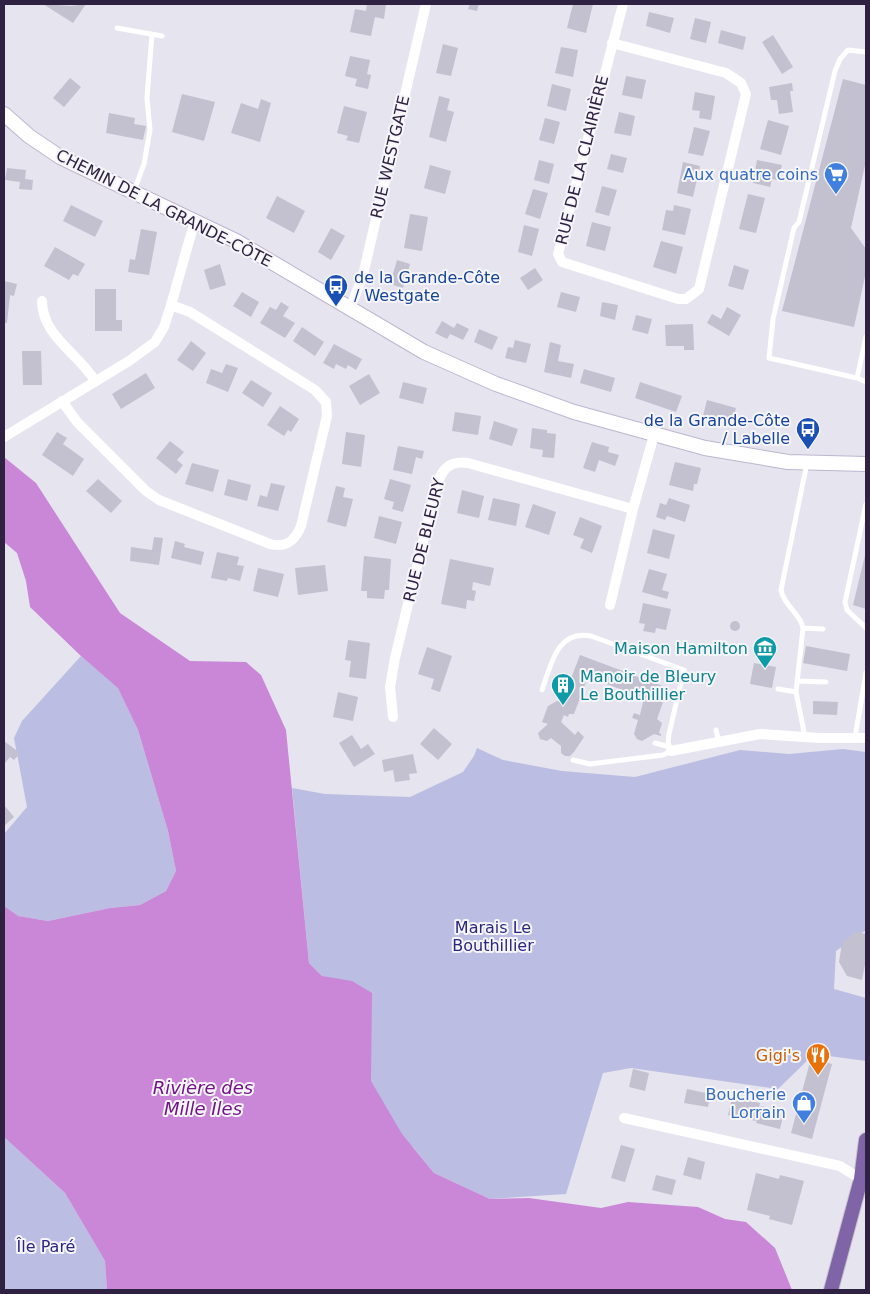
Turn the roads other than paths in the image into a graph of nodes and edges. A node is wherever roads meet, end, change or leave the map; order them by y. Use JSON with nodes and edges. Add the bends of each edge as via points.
{"nodes":[{"id":1,"x":426,"y":4,"type":"edge"},
{"id":2,"x":622,"y":4,"type":"edge"},
{"id":3,"x":117,"y":28,"type":"dead end"},
{"id":4,"x":152,"y":34,"type":"junction"},
{"id":5,"x":162,"y":36,"type":"dead end"},
{"id":6,"x":612,"y":43,"type":"junction"},
{"id":7,"x":866,"y":52,"type":"edge"},
{"id":8,"x":4,"y":114,"type":"edge"},
{"id":9,"x":133,"y":192,"type":"junction"},
{"id":10,"x":195,"y":220,"type":"junction"},
{"id":11,"x":42,"y":301,"type":"dead end"},
{"id":12,"x":171,"y":305,"type":"junction"},
{"id":13,"x":350,"y":309,"type":"junction"},
{"id":14,"x":866,"y":337,"type":"edge"},
{"id":15,"x":857,"y":378,"type":"junction"},
{"id":16,"x":95,"y":381,"type":"junction"},
{"id":17,"x":866,"y":382,"type":"edge"},
{"id":18,"x":62,"y":401,"type":"junction"},
{"id":19,"x":654,"y":436,"type":"junction"},
{"id":20,"x":4,"y":437,"type":"edge"},
{"id":21,"x":807,"y":463,"type":"junction"},
{"id":22,"x":866,"y":464,"type":"edge"},
{"id":23,"x":866,"y":504,"type":"edge"},
{"id":24,"x":633,"y":509,"type":"junction"},
{"id":25,"x":610,"y":605,"type":"dead end"},
{"id":26,"x":804,"y":628,"type":"junction"},
{"id":27,"x":866,"y":628,"type":"edge"},
{"id":28,"x":823,"y":629,"type":"dead end"},
{"id":29,"x":866,"y":673,"type":"edge"},
{"id":30,"x":797,"y":680,"type":"junction"},
{"id":31,"x":826,"y":682,"type":"dead end"},
{"id":32,"x":542,"y":690,"type":"dead end"},
{"id":33,"x":778,"y":690,"type":"dead end"},
{"id":34,"x":796,"y":692,"type":"junction"},
{"id":35,"x":859,"y":708,"type":"junction"},
{"id":36,"x":866,"y":709,"type":"edge"},
{"id":37,"x":393,"y":717,"type":"dead end"},
{"id":38,"x":716,"y":730,"type":"dead end"},
{"id":39,"x":804,"y":736,"type":"junction"},
{"id":40,"x":855,"y":737,"type":"junction"},
{"id":41,"x":866,"y":738,"type":"edge"},
{"id":42,"x":719,"y":742,"type":"junction"},
{"id":43,"x":655,"y":743,"type":"dead end"},
{"id":44,"x":670,"y":749,"type":"junction"},
{"id":45,"x":573,"y":760,"type":"dead end"},
{"id":46,"x":624,"y":1118,"type":"dead end"},
{"id":47,"x":866,"y":1140,"type":"edge"},
{"id":48,"x":866,"y":1165,"type":"edge"},
{"id":49,"x":865,"y":1180,"type":"edge"},
{"id":50,"x":831,"y":1290,"type":"edge"}],
"edges":[{"from":1,"to":13,"type":"street","name":"RUE WESTGATE","via":[[363,275]]},
{"from":2,"to":6,"type":"street","name":"RUE DE LA CLAIRIÈRE"},
{"from":3,"to":4,"type":"lane"},
{"from":4,"to":5,"type":"lane"},
{"from":4,"to":9,"type":"lane","via":[[147,98],[150,130],[144,164]]},
{"from":6,"to":6,"type":"street","name":"RUE DE LA CLAIRIÈRE","via":[[558,254],[562,262],[686,299],[699,288],[746,94],[741,83],[726,73]]},
{"from":7,"to":15,"type":"lane","via":[[848,50],[835,72],[799,222],[794,228],[773,319],[769,358]]},
{"from":8,"to":9,"type":"main road","name":"CHEMIN DE LA GRANDE-CÔTE","via":[[48,150]]},
{"from":9,"to":10,"type":"main road","name":"CHEMIN DE LA GRANDE-CÔTE"},
{"from":10,"to":12,"type":"street"},
{"from":10,"to":13,"type":"main road","name":"CHEMIN DE LA GRANDE-CÔTE","via":[[258,253]]},
{"from":11,"to":16,"type":"street","via":[[48,325]]},
{"from":12,"to":16,"type":"street","via":[[161,333],[152,346]]},
{"from":12,"to":18,"type":"street","via":[[190,312],[315,390],[326,402],[327,416],[301,526],[292,542],[270,544],[158,500],[77,422]]},
{"from":13,"to":19,"type":"main road","name":"CHEMIN DE LA GRANDE-CÔTE","via":[[424,352],[496,384],[557,407]]},
{"from":14,"to":15,"type":"lane"},
{"from":15,"to":17,"type":"lane"},
{"from":16,"to":18,"type":"street"},
{"from":18,"to":20,"type":"street"},
{"from":19,"to":21,"type":"main road","name":"CHEMIN DE LA GRANDE-CÔTE","via":[[732,454]]},
{"from":19,"to":24,"type":"street"},
{"from":21,"to":22,"type":"main road","name":"CHEMIN DE LA GRANDE-CÔTE"},
{"from":21,"to":26,"type":"lane","via":[[781,590]]},
{"from":23,"to":27,"type":"lane","via":[[845,602],[847,610]]},
{"from":24,"to":25,"type":"street"},
{"from":24,"to":37,"type":"street","name":"RUE DE BLEURY","via":[[468,464],[456,462],[444,469],[436,488],[395,658],[390,687]]},
{"from":26,"to":28,"type":"lane"},
{"from":26,"to":30,"type":"lane"},
{"from":29,"to":35,"type":"lane"},
{"from":30,"to":31,"type":"lane"},
{"from":30,"to":34,"type":"lane"},
{"from":32,"to":44,"type":"lane","via":[[558,648],[568,638],[580,635],[591,636],[684,670],[669,732]]},
{"from":33,"to":34,"type":"lane"},
{"from":34,"to":39,"type":"lane"},
{"from":35,"to":36,"type":"lane"},
{"from":35,"to":40,"type":"lane"},
{"from":38,"to":42,"type":"lane"},
{"from":39,"to":40,"type":"street"},
{"from":39,"to":42,"type":"street","via":[[760,734]]},
{"from":40,"to":41,"type":"street"},
{"from":42,"to":44,"type":"street"},
{"from":43,"to":44,"type":"lane"},
{"from":44,"to":45,"type":"lane","via":[[663,755],[590,764]]},
{"from":46,"to":49,"type":"street","via":[[840,1166]]},
{"from":47,"to":49,"type":"main road"},
{"from":48,"to":49,"type":"main road"},
{"from":49,"to":50,"type":"main road"}]}
